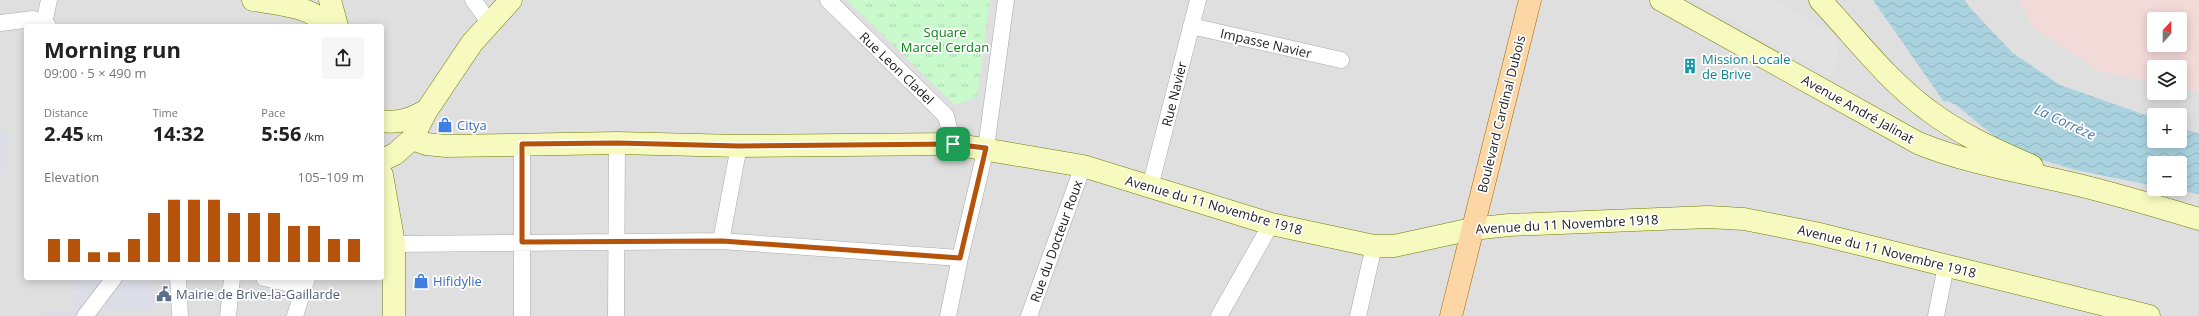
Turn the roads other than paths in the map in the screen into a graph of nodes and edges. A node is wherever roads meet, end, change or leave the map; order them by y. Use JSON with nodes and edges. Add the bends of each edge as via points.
{"nodes":[{"id":1,"x":50,"y":0,"type":"edge"},
{"id":2,"x":253,"y":0,"type":"edge"},
{"id":3,"x":330,"y":0,"type":"edge"},
{"id":4,"x":473,"y":0,"type":"edge"},
{"id":5,"x":511,"y":0,"type":"edge"},
{"id":6,"x":828,"y":0,"type":"edge"},
{"id":7,"x":1006,"y":0,"type":"edge"},
{"id":8,"x":1198,"y":0,"type":"edge"},
{"id":9,"x":1530,"y":0,"type":"edge"},
{"id":10,"x":1661,"y":0,"type":"edge"},
{"id":11,"x":1820,"y":0,"type":"edge"},
{"id":12,"x":0,"y":23,"type":"edge"},
{"id":13,"x":490,"y":23,"type":"junction"},
{"id":14,"x":46,"y":24,"type":"edge"},
{"id":15,"x":329,"y":24,"type":"edge"},
{"id":16,"x":336,"y":24,"type":"edge"},
{"id":17,"x":1191,"y":26,"type":"junction"},
{"id":18,"x":1341,"y":60,"type":"dead end"},
{"id":19,"x":427,"y":110,"type":"junction"},
{"id":20,"x":384,"y":121,"type":"edge"},
{"id":21,"x":412,"y":139,"type":"junction"},
{"id":22,"x":617,"y":143,"type":"junction"},
{"id":23,"x":522,"y":144,"type":"junction"},
{"id":24,"x":953,"y":144,"type":"junction"},
{"id":25,"x":739,"y":146,"type":"junction"},
{"id":26,"x":986,"y":148,"type":"junction"},
{"id":27,"x":384,"y":159,"type":"edge"},
{"id":28,"x":1083,"y":166,"type":"junction"},
{"id":29,"x":2069,"y":183,"type":"junction"},
{"id":30,"x":384,"y":186,"type":"edge"},
{"id":31,"x":1150,"y":187,"type":"junction"},
{"id":32,"x":2199,"y":219,"type":"edge"},
{"id":33,"x":1271,"y":224,"type":"junction"},
{"id":34,"x":1472,"y":229,"type":"junction"},
{"id":35,"x":616,"y":241,"type":"junction"},
{"id":36,"x":722,"y":241,"type":"junction"},
{"id":37,"x":522,"y":242,"type":"junction"},
{"id":38,"x":394,"y":244,"type":"junction"},
{"id":39,"x":1374,"y":246,"type":"junction"},
{"id":40,"x":960,"y":258,"type":"junction"},
{"id":41,"x":1946,"y":266,"type":"junction"},
{"id":42,"x":112,"y":280,"type":"edge"},
{"id":43,"x":178,"y":280,"type":"edge"},
{"id":44,"x":232,"y":280,"type":"edge"},
{"id":45,"x":280,"y":280,"type":"edge"},
{"id":46,"x":305,"y":283,"type":"edge"},
{"id":47,"x":2144,"y":315,"type":"edge"},
{"id":48,"x":85,"y":316,"type":"edge"},
{"id":49,"x":180,"y":316,"type":"edge"},
{"id":50,"x":228,"y":316,"type":"edge"},
{"id":51,"x":295,"y":316,"type":"edge"},
{"id":52,"x":394,"y":316,"type":"edge"},
{"id":53,"x":522,"y":316,"type":"edge"},
{"id":54,"x":616,"y":316,"type":"edge"},
{"id":55,"x":948,"y":316,"type":"edge"},
{"id":56,"x":1029,"y":316,"type":"edge"},
{"id":57,"x":1219,"y":316,"type":"edge"},
{"id":58,"x":1358,"y":316,"type":"edge"},
{"id":59,"x":1451,"y":316,"type":"edge"},
{"id":60,"x":1936,"y":316,"type":"edge"}],
"edges":[{"from":1,"to":14,"type":"street"},
{"from":2,"to":15,"type":"street","via":[[302,8]]},
{"from":3,"to":16,"type":"street"},
{"from":4,"to":13,"type":"street"},
{"from":5,"to":13,"type":"street"},
{"from":6,"to":24,"type":"street","name":"Rue Leon Cladel","via":[[946,116]]},
{"from":7,"to":26,"type":"street"},
{"from":8,"to":17,"type":"street","name":"Rue Navier"},
{"from":9,"to":34,"type":"main road","name":"Boulevard Cardinal Dubois"},
{"from":10,"to":29,"type":"street","name":"Avenue André Jalinat","via":[[1918,143],[1982,164]]},
{"from":11,"to":29,"type":"street","name":"Avenue André Jalinat","via":[[1889,77],[1928,110],[1971,137]]},
{"from":12,"to":14,"type":"street","via":[[33,19]]},
{"from":13,"to":19,"type":"street","via":[[472,43]]},
{"from":17,"to":18,"type":"street","name":"Impasse Navier"},
{"from":17,"to":31,"type":"street","name":"Rue Navier"},
{"from":19,"to":20,"type":"street","via":[[405,120]]},
{"from":19,"to":21,"type":"street"},
{"from":21,"to":23,"type":"street","name":"Avenue du 11 Novembre 1918","via":[[426,144],[446,146]]},
{"from":21,"to":27,"type":"street","via":[[395,154]]},
{"from":22,"to":23,"type":"street","name":"Avenue du 11 Novembre 1918"},
{"from":22,"to":25,"type":"street","name":"Avenue du 11 Novembre 1918"},
{"from":22,"to":35,"type":"street"},
{"from":23,"to":37,"type":"street"},
{"from":24,"to":25,"type":"street","name":"Avenue du 11 Novembre 1918"},
{"from":24,"to":26,"type":"street","name":"Avenue du 11 Novembre 1918"},
{"from":25,"to":36,"type":"street"},
{"from":26,"to":28,"type":"street","name":"Avenue du 11 Novembre 1918"},
{"from":26,"to":40,"type":"street"},
{"from":28,"to":31,"type":"street","name":"Avenue du 11 Novembre 1918"},
{"from":28,"to":56,"type":"street","name":"Rue du Docteur Roux"},
{"from":29,"to":32,"type":"street","name":"Avenue André Jalinat"},
{"from":30,"to":38,"type":"street"},
{"from":31,"to":33,"type":"street","name":"Avenue du 11 Novembre 1918"},
{"from":33,"to":39,"type":"street","name":"Avenue du 11 Novembre 1918"},
{"from":33,"to":57,"type":"street"},
{"from":34,"to":39,"type":"street","name":"Avenue du 11 Novembre 1918","via":[[1394,246]]},
{"from":34,"to":41,"type":"street","name":"Avenue du 11 Novembre 1918","via":[[1509,225],[1708,217],[1744,219],[1815,233]]},
{"from":34,"to":59,"type":"main road","name":"Boulevard Cardinal Dubois"},
{"from":35,"to":36,"type":"street"},
{"from":35,"to":37,"type":"street"},
{"from":35,"to":54,"type":"street"},
{"from":36,"to":40,"type":"street"},
{"from":37,"to":38,"type":"street"},
{"from":37,"to":53,"type":"street"},
{"from":38,"to":52,"type":"street"},
{"from":39,"to":58,"type":"street"},
{"from":40,"to":55,"type":"street"},
{"from":41,"to":47,"type":"street","name":"Avenue du 11 Novembre 1918"},
{"from":41,"to":60,"type":"street"},
{"from":42,"to":48,"type":"street"},
{"from":43,"to":49,"type":"street"},
{"from":44,"to":50,"type":"street"},
{"from":45,"to":46,"type":"street"},
{"from":46,"to":51,"type":"street"}]}
